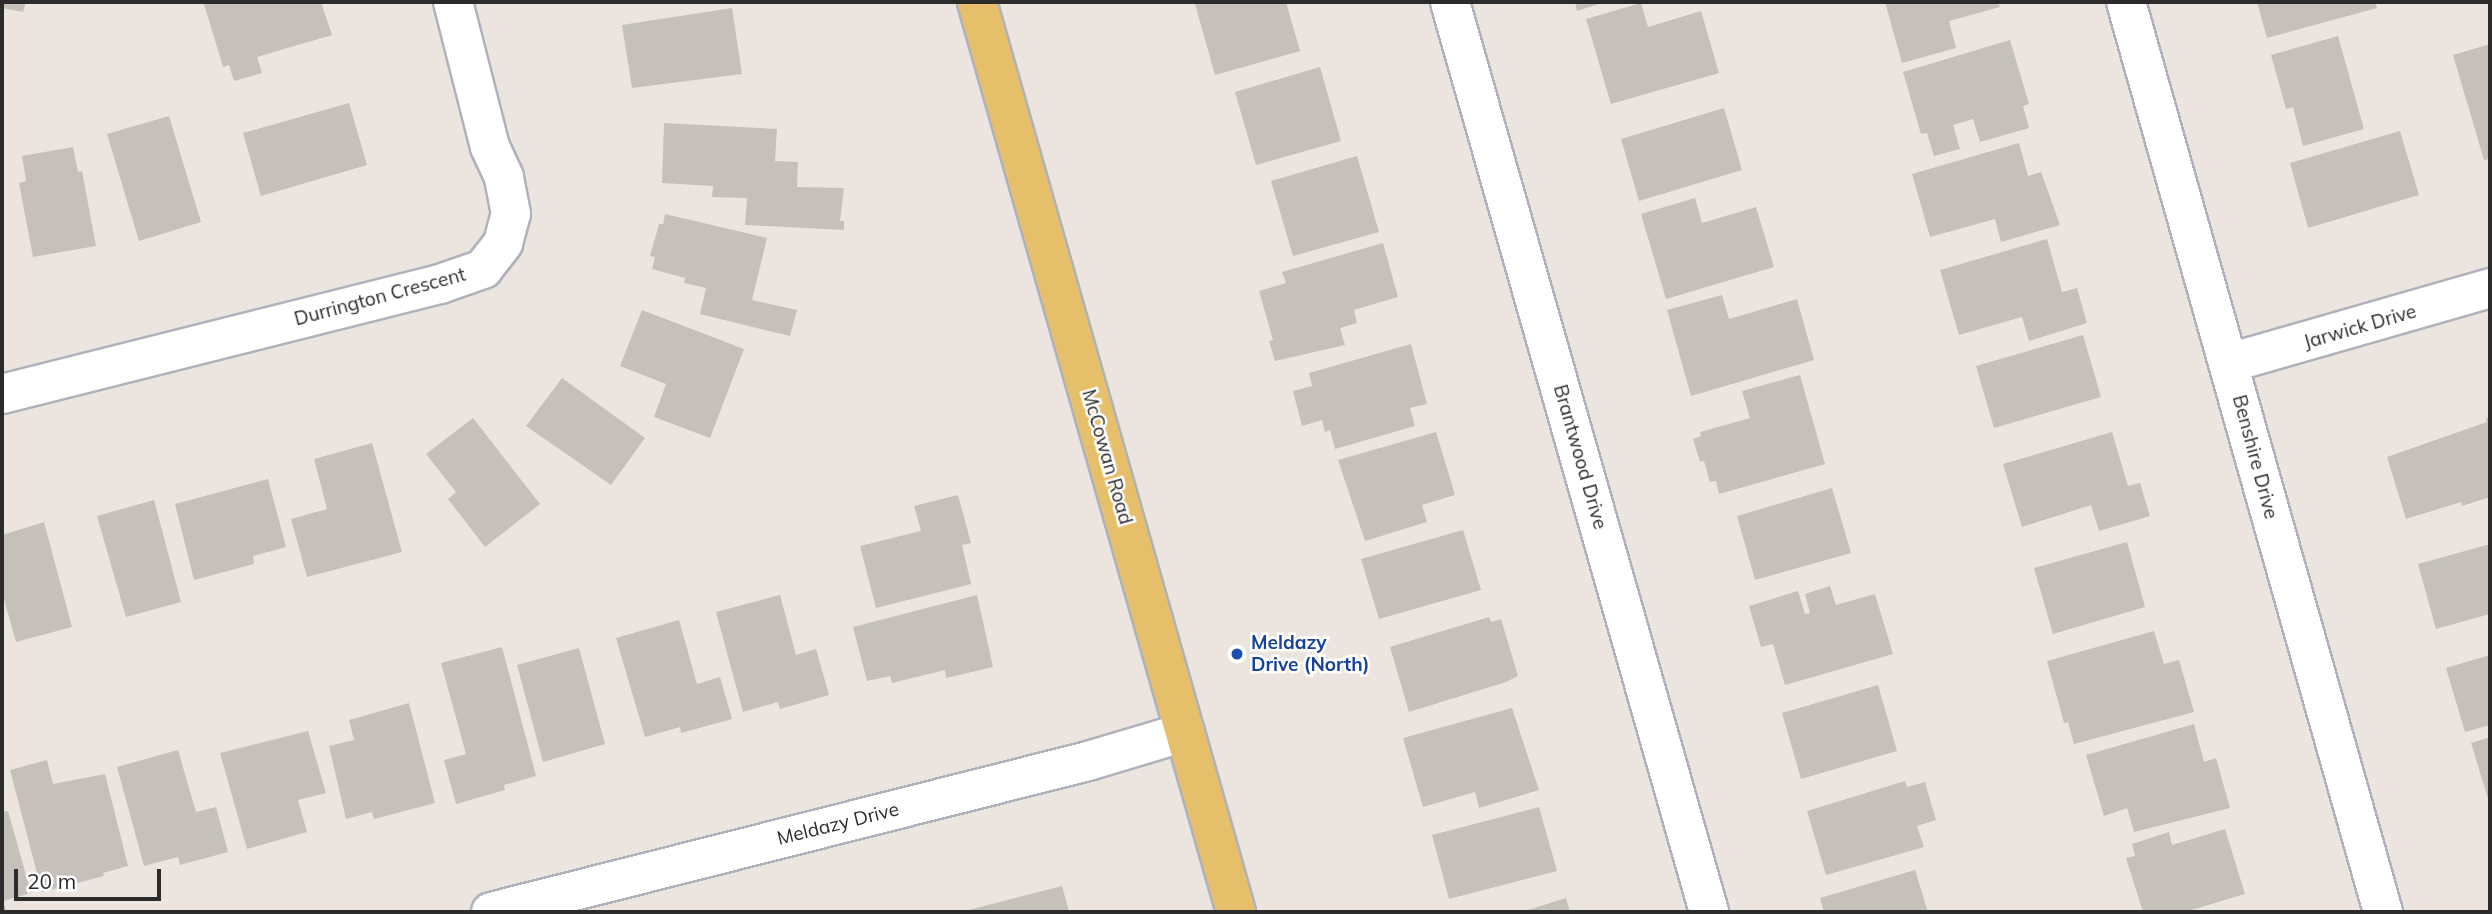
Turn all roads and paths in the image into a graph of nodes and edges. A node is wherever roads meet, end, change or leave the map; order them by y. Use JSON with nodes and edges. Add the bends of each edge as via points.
{"nodes":[{"id":1,"x":453,"y":2,"type":"edge"},
{"id":2,"x":977,"y":2,"type":"edge"},
{"id":3,"x":1451,"y":2,"type":"edge"},
{"id":4,"x":2126,"y":2,"type":"edge"},
{"id":5,"x":2490,"y":288,"type":"edge"},
{"id":6,"x":2229,"y":363,"type":"junction"},
{"id":7,"x":2,"y":394,"type":"edge"},
{"id":8,"x":1185,"y":732,"type":"junction"},
{"id":9,"x":491,"y":912,"type":"edge"},
{"id":10,"x":1236,"y":912,"type":"edge"},
{"id":11,"x":1709,"y":912,"type":"edge"},
{"id":12,"x":2383,"y":912,"type":"edge"}],
"edges":[{"from":1,"to":7,"type":"street","name":"Durrington Crescent","via":[[511,214],[503,243],[484,269]]},
{"from":2,"to":8,"type":"main road","name":"McCowan Road"},
{"from":3,"to":11,"type":"street","name":"Brantwood Drive"},
{"from":4,"to":6,"type":"street","name":"Benshire Drive"},
{"from":5,"to":6,"type":"street","name":"Jarwick Drive"},
{"from":6,"to":12,"type":"street","name":"Benshire Drive"},
{"from":8,"to":9,"type":"street","name":"Meldazy Drive","via":[[1088,761]]},
{"from":8,"to":10,"type":"main road","name":"McCowan Road"}]}
